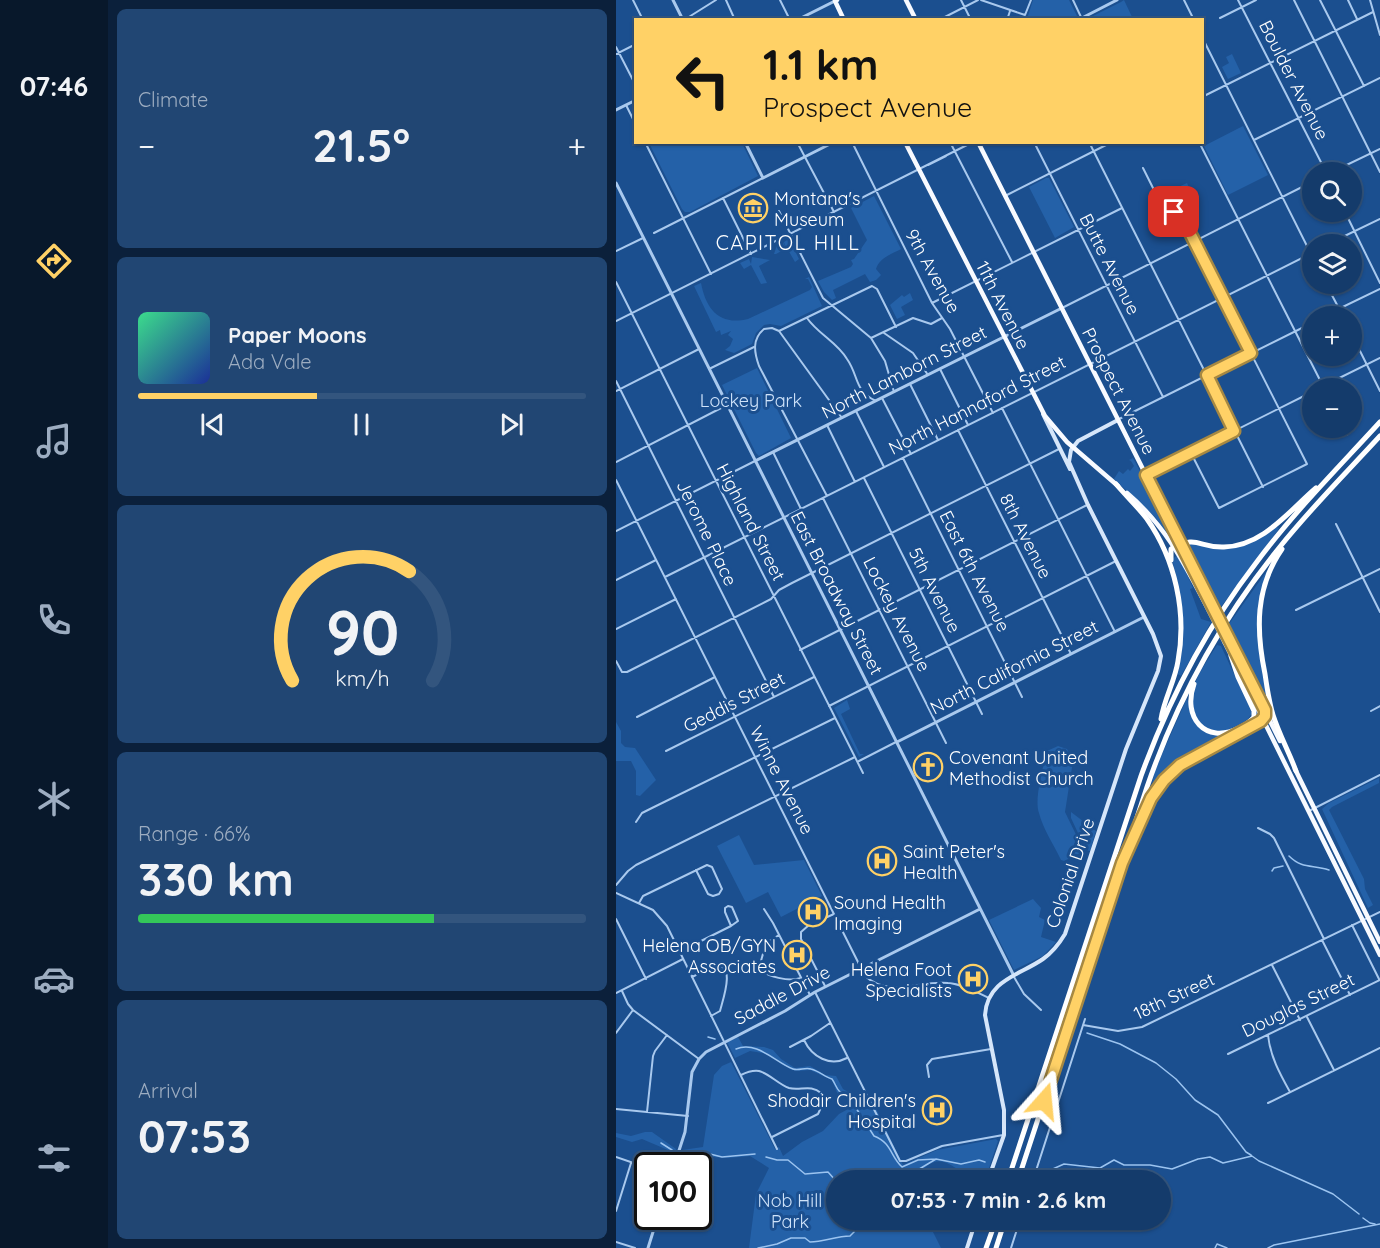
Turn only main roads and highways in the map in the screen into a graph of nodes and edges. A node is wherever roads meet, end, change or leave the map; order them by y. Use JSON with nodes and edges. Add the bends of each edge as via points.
{"nodes":[{"id":1,"x":835,"y":0,"type":"edge"},
{"id":2,"x":906,"y":0,"type":"edge"},
{"id":3,"x":843,"y":18,"type":"edge"},
{"id":4,"x":915,"y":18,"type":"edge"},
{"id":5,"x":907,"y":144,"type":"edge"},
{"id":6,"x":979,"y":144,"type":"edge"},
{"id":7,"x":1039,"y":405,"type":"junction"},
{"id":8,"x":1118,"y":420,"type":"junction"},
{"id":9,"x":1380,"y":422,"type":"edge"},
{"id":10,"x":1380,"y":436,"type":"edge"},
{"id":11,"x":1073,"y":447,"type":"junction"},
{"id":12,"x":1076,"y":479,"type":"junction"},
{"id":13,"x":1327,"y":480,"type":"junction"},
{"id":14,"x":1116,"y":484,"type":"junction"},
{"id":15,"x":1297,"y":527,"type":"junction"},
{"id":16,"x":1181,"y":543,"type":"junction"},
{"id":17,"x":1175,"y":546,"type":"junction"},
{"id":18,"x":1180,"y":605,"type":"junction"},
{"id":19,"x":1144,"y":617,"type":"joint"},
{"id":20,"x":1208,"y":651,"type":"junction"},
{"id":21,"x":1231,"y":656,"type":"junction"},
{"id":22,"x":1265,"y":709,"type":"junction"},
{"id":23,"x":1263,"y":720,"type":"junction"},
{"id":24,"x":1160,"y":726,"type":"junction"},
{"id":25,"x":1296,"y":771,"type":"junction"},
{"id":26,"x":1312,"y":809,"type":"junction"},
{"id":27,"x":1122,"y":863,"type":"junction"},
{"id":28,"x":1365,"y":919,"type":"junction"},
{"id":29,"x":1380,"y":942,"type":"edge"},
{"id":30,"x":1380,"y":956,"type":"edge"},
{"id":31,"x":992,"y":1170,"type":"edge"},
{"id":32,"x":1011,"y":1170,"type":"edge"},
{"id":33,"x":1021,"y":1170,"type":"edge"},
{"id":34,"x":973,"y":1230,"type":"edge"},
{"id":35,"x":992,"y":1230,"type":"edge"},
{"id":36,"x":1002,"y":1230,"type":"edge"},
{"id":37,"x":967,"y":1248,"type":"edge"},
{"id":38,"x":986,"y":1248,"type":"edge"},
{"id":39,"x":996,"y":1248,"type":"edge"}],
"edges":[{"from":1,"to":3,"type":"highway"},
{"from":2,"to":4,"type":"highway"},
{"from":5,"to":7,"type":"highway","name":"11th Avenue"},
{"from":6,"to":8,"type":"highway","name":"Prospect Avenue"},
{"from":7,"to":11,"type":"highway","name":"Prospect Avenue"},
{"from":7,"to":12,"type":"main road","name":"11th Avenue"},
{"from":8,"to":11,"type":"main road"},
{"from":8,"to":16,"type":"highway","name":"Prospect Avenue"},
{"from":9,"to":13,"type":"highway"},
{"from":10,"to":15,"type":"highway"},
{"from":11,"to":12,"type":"main road","name":"11th Avenue","via":[[1069,462]]},
{"from":11,"to":14,"type":"highway","name":"Prospect Avenue"},
{"from":12,"to":19,"type":"main road","name":"11th Avenue"},
{"from":13,"to":16,"type":"highway","via":[[1253,541],[1222,547]]},
{"from":13,"to":24,"type":"highway","via":[[1277,536],[1232,596],[1193,659]]},
{"from":14,"to":17,"type":"highway","name":"Prospect Avenue","via":[[1151,516]]},
{"from":14,"to":18,"type":"highway","via":[[1159,539]]},
{"from":15,"to":20,"type":"highway","via":[[1242,597]]},
{"from":15,"to":25,"type":"highway","via":[[1269,573],[1258,624],[1272,709]]},
{"from":16,"to":17,"type":"highway"},
{"from":16,"to":22,"type":"highway","name":"Prospect Avenue","bridge":true},
{"from":17,"to":18,"type":"highway","via":[[1170,552]]},
{"from":17,"to":21,"type":"highway","name":"Prospect Avenue","bridge":true},
{"from":18,"to":24,"type":"highway","via":[[1179,656]]},
{"from":19,"to":31,"type":"main road","name":"Colonial Drive","via":[[1158,645],[1158,671],[1126,749],[1065,934],[1044,959],[1000,983],[989,998],[985,1015],[1004,1112],[1004,1135]]},
{"from":20,"to":21,"type":"highway","via":[[1190,702],[1197,723],[1215,734],[1234,730],[1255,715]]},
{"from":20,"to":27,"type":"highway","via":[[1162,747]]},
{"from":21,"to":23,"type":"highway","name":"Prospect Avenue"},
{"from":22,"to":23,"type":"highway"},
{"from":22,"to":25,"type":"highway","name":"Prospect Avenue"},
{"from":23,"to":26,"type":"highway","name":"Prospect Avenue"},
{"from":23,"to":27,"type":"highway","via":[[1190,758],[1169,774],[1151,798]]},
{"from":24,"to":32,"type":"highway"},
{"from":25,"to":26,"type":"highway","name":"Prospect Avenue"},
{"from":26,"to":28,"type":"highway","name":"Prospect Avenue"},
{"from":27,"to":33,"type":"highway"},
{"from":28,"to":29,"type":"highway","name":"Prospect Avenue"},
{"from":28,"to":30,"type":"highway","name":"Prospect Avenue"},
{"from":34,"to":37,"type":"main road"},
{"from":35,"to":38,"type":"highway"},
{"from":36,"to":39,"type":"highway"}]}
